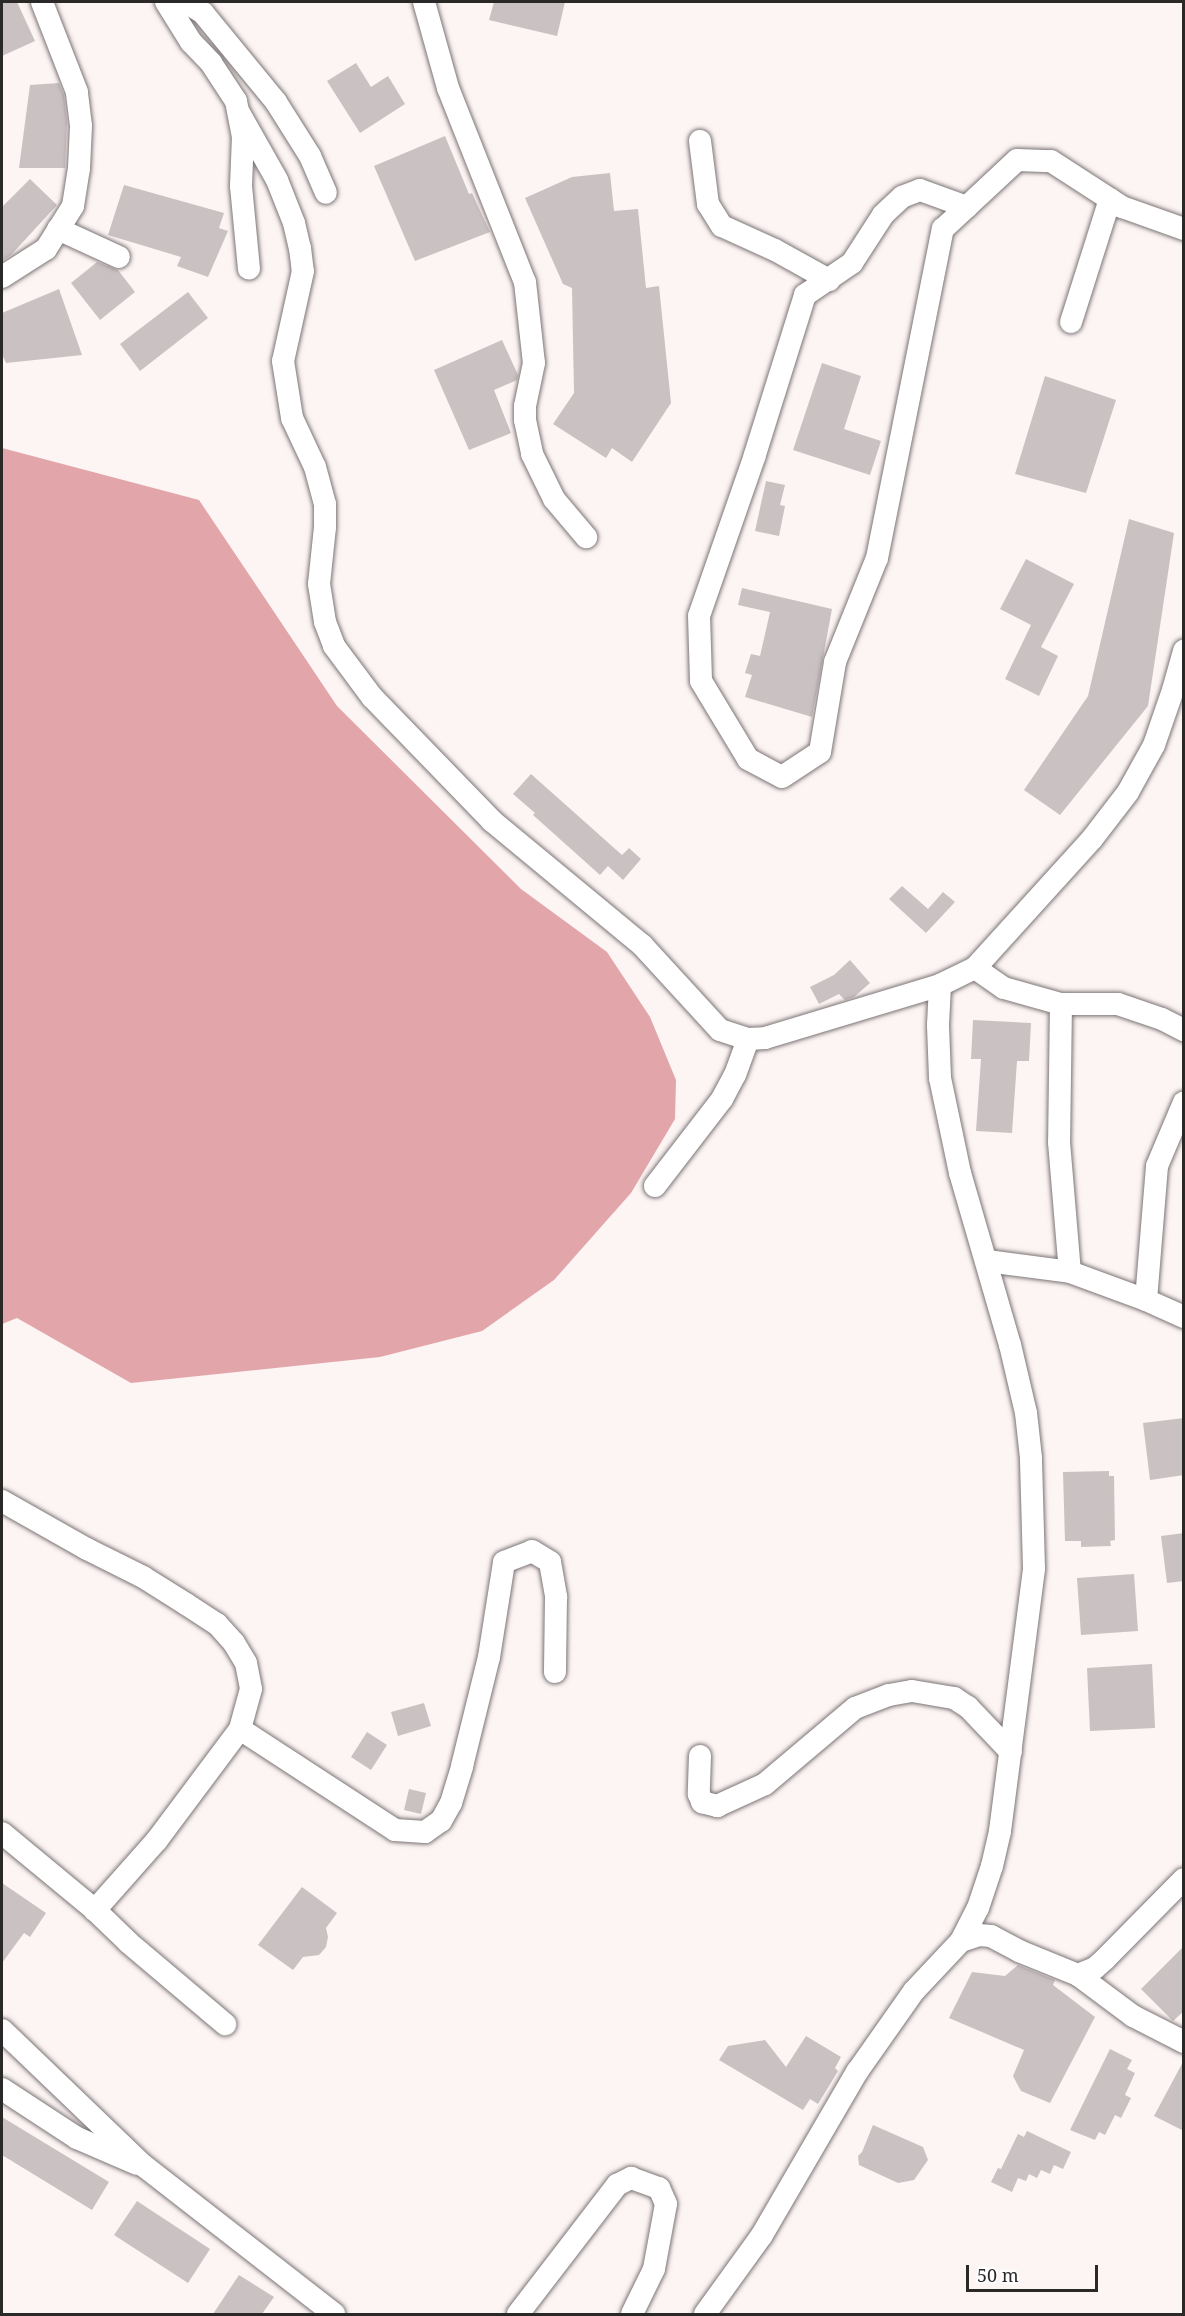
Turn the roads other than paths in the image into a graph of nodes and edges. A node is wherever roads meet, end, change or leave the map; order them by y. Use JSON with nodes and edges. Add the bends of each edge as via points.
{"nodes":[{"id":1,"x":42,"y":2,"type":"edge"},
{"id":2,"x":166,"y":2,"type":"edge"},
{"id":3,"x":185,"y":2,"type":"edge"},
{"id":4,"x":424,"y":2,"type":"edge"},
{"id":5,"x":238,"y":111,"type":"junction"},
{"id":6,"x":700,"y":141,"type":"dead end"},
{"id":7,"x":326,"y":193,"type":"dead end"},
{"id":8,"x":1110,"y":199,"type":"junction"},
{"id":9,"x":967,"y":207,"type":"junction"},
{"id":10,"x":58,"y":229,"type":"junction"},
{"id":11,"x":1184,"y":229,"type":"edge"},
{"id":12,"x":119,"y":257,"type":"dead end"},
{"id":13,"x":249,"y":269,"type":"dead end"},
{"id":14,"x":2,"y":277,"type":"edge"},
{"id":15,"x":829,"y":280,"type":"junction"},
{"id":16,"x":1071,"y":322,"type":"dead end"},
{"id":17,"x":586,"y":537,"type":"dead end"},
{"id":18,"x":1184,"y":651,"type":"edge"},
{"id":19,"x":975,"y":968,"type":"junction"},
{"id":20,"x":940,"y":985,"type":"junction"},
{"id":21,"x":1061,"y":1004,"type":"junction"},
{"id":22,"x":1184,"y":1029,"type":"edge"},
{"id":23,"x":748,"y":1039,"type":"junction"},
{"id":24,"x":1184,"y":1102,"type":"edge"},
{"id":25,"x":655,"y":1186,"type":"dead end"},
{"id":26,"x":987,"y":1261,"type":"junction"},
{"id":27,"x":1070,"y":1272,"type":"junction"},
{"id":28,"x":1146,"y":1300,"type":"junction"},
{"id":29,"x":1184,"y":1317,"type":"edge"},
{"id":30,"x":2,"y":1501,"type":"edge"},
{"id":31,"x":555,"y":1672,"type":"dead end"},
{"id":32,"x":240,"y":1729,"type":"junction"},
{"id":33,"x":1011,"y":1752,"type":"junction"},
{"id":34,"x":700,"y":1756,"type":"dead end"},
{"id":35,"x":2,"y":1833,"type":"edge"},
{"id":36,"x":1184,"y":1879,"type":"edge"},
{"id":37,"x":978,"y":1908,"type":"junction"},
{"id":38,"x":95,"y":1910,"type":"junction"},
{"id":39,"x":1000,"y":1940,"type":"junction"},
{"id":40,"x":961,"y":1941,"type":"junction"},
{"id":41,"x":1078,"y":1976,"type":"junction"},
{"id":42,"x":225,"y":2024,"type":"dead end"},
{"id":43,"x":2,"y":2030,"type":"edge"},
{"id":44,"x":1184,"y":2042,"type":"edge"},
{"id":45,"x":2,"y":2089,"type":"edge"},
{"id":46,"x":144,"y":2166,"type":"junction"},
{"id":47,"x":334,"y":2314,"type":"edge"},
{"id":48,"x":518,"y":2314,"type":"edge"},
{"id":49,"x":633,"y":2314,"type":"edge"},
{"id":50,"x":705,"y":2314,"type":"edge"}],
"edges":[{"from":1,"to":10,"type":"street","via":[[77,92],[81,126],[73,206]]},
{"from":2,"to":5,"type":"street","via":[[191,42],[228,87]]},
{"from":3,"to":7,"type":"street","via":[[203,12],[276,102],[300,139]]},
{"from":4,"to":17,"type":"street","via":[[448,88],[525,282],[534,363],[525,406],[532,454],[554,499]]},
{"from":5,"to":13,"type":"street","via":[[243,136],[241,186]]},
{"from":5,"to":23,"type":"street","via":[[277,180],[300,248],[303,271],[283,361],[292,418],[315,467],[325,504],[319,584],[325,622],[334,646],[372,697],[492,821],[642,945],[720,1030]]},
{"from":6,"to":15,"type":"street","via":[[708,204],[722,226]]},
{"from":8,"to":9,"type":"street","via":[[1051,161],[1017,160]]},
{"from":8,"to":11,"type":"street"},
{"from":8,"to":16,"type":"street"},
{"from":9,"to":15,"type":"street","via":[[920,190],[902,197],[883,214],[852,263]]},
{"from":9,"to":15,"type":"street","via":[[943,229],[877,558],[836,662],[820,752],[782,777],[748,759],[701,681],[699,616],[806,295]]},
{"from":10,"to":12,"type":"street"},
{"from":10,"to":14,"type":"street","via":[[46,249]]},
{"from":18,"to":19,"type":"street","via":[[1154,745],[1128,792],[1092,839]]},
{"from":19,"to":20,"type":"street"},
{"from":19,"to":21,"type":"street","via":[[1004,988]]},
{"from":20,"to":23,"type":"street","via":[[765,1038]]},
{"from":20,"to":26,"type":"street","via":[[940,1078],[960,1173]]},
{"from":21,"to":22,"type":"street","via":[[1118,1004]]},
{"from":21,"to":27,"type":"street","via":[[1059,1142]]},
{"from":23,"to":25,"type":"street","via":[[722,1099]]},
{"from":24,"to":28,"type":"street","via":[[1157,1166]]},
{"from":26,"to":27,"type":"street"},
{"from":26,"to":33,"type":"street","via":[[1026,1413],[1034,1498],[1034,1568]]},
{"from":27,"to":28,"type":"street"},
{"from":28,"to":29,"type":"street"},
{"from":30,"to":32,"type":"street","via":[[87,1550],[143,1576],[217,1624],[246,1663],[251,1689]]},
{"from":31,"to":32,"type":"street","via":[[556,1598],[550,1562],[532,1551],[504,1562],[489,1657],[462,1766],[441,1821],[425,1832],[395,1830]]},
{"from":32,"to":38,"type":"street","via":[[157,1840]]},
{"from":33,"to":34,"type":"street","via":[[961,1703],[930,1692],[912,1691],[855,1708],[765,1784],[717,1806],[702,1802],[699,1794]]},
{"from":33,"to":37,"type":"street","via":[[1000,1831]]},
{"from":35,"to":38,"type":"street"},
{"from":36,"to":41,"type":"street","via":[[1105,1959]]},
{"from":37,"to":39,"type":"street"},
{"from":37,"to":40,"type":"street"},
{"from":38,"to":42,"type":"street"},
{"from":39,"to":40,"type":"street","via":[[984,1934]]},
{"from":39,"to":41,"type":"street"},
{"from":40,"to":50,"type":"street","via":[[914,1990],[857,2072],[762,2235]]},
{"from":41,"to":44,"type":"street","via":[[1133,2016]]},
{"from":43,"to":46,"type":"street"},
{"from":45,"to":46,"type":"street","via":[[77,2138]]},
{"from":46,"to":47,"type":"street"},
{"from":48,"to":49,"type":"street","via":[[616,2185],[631,2178],[659,2187],[666,2204],[654,2269]]}]}
